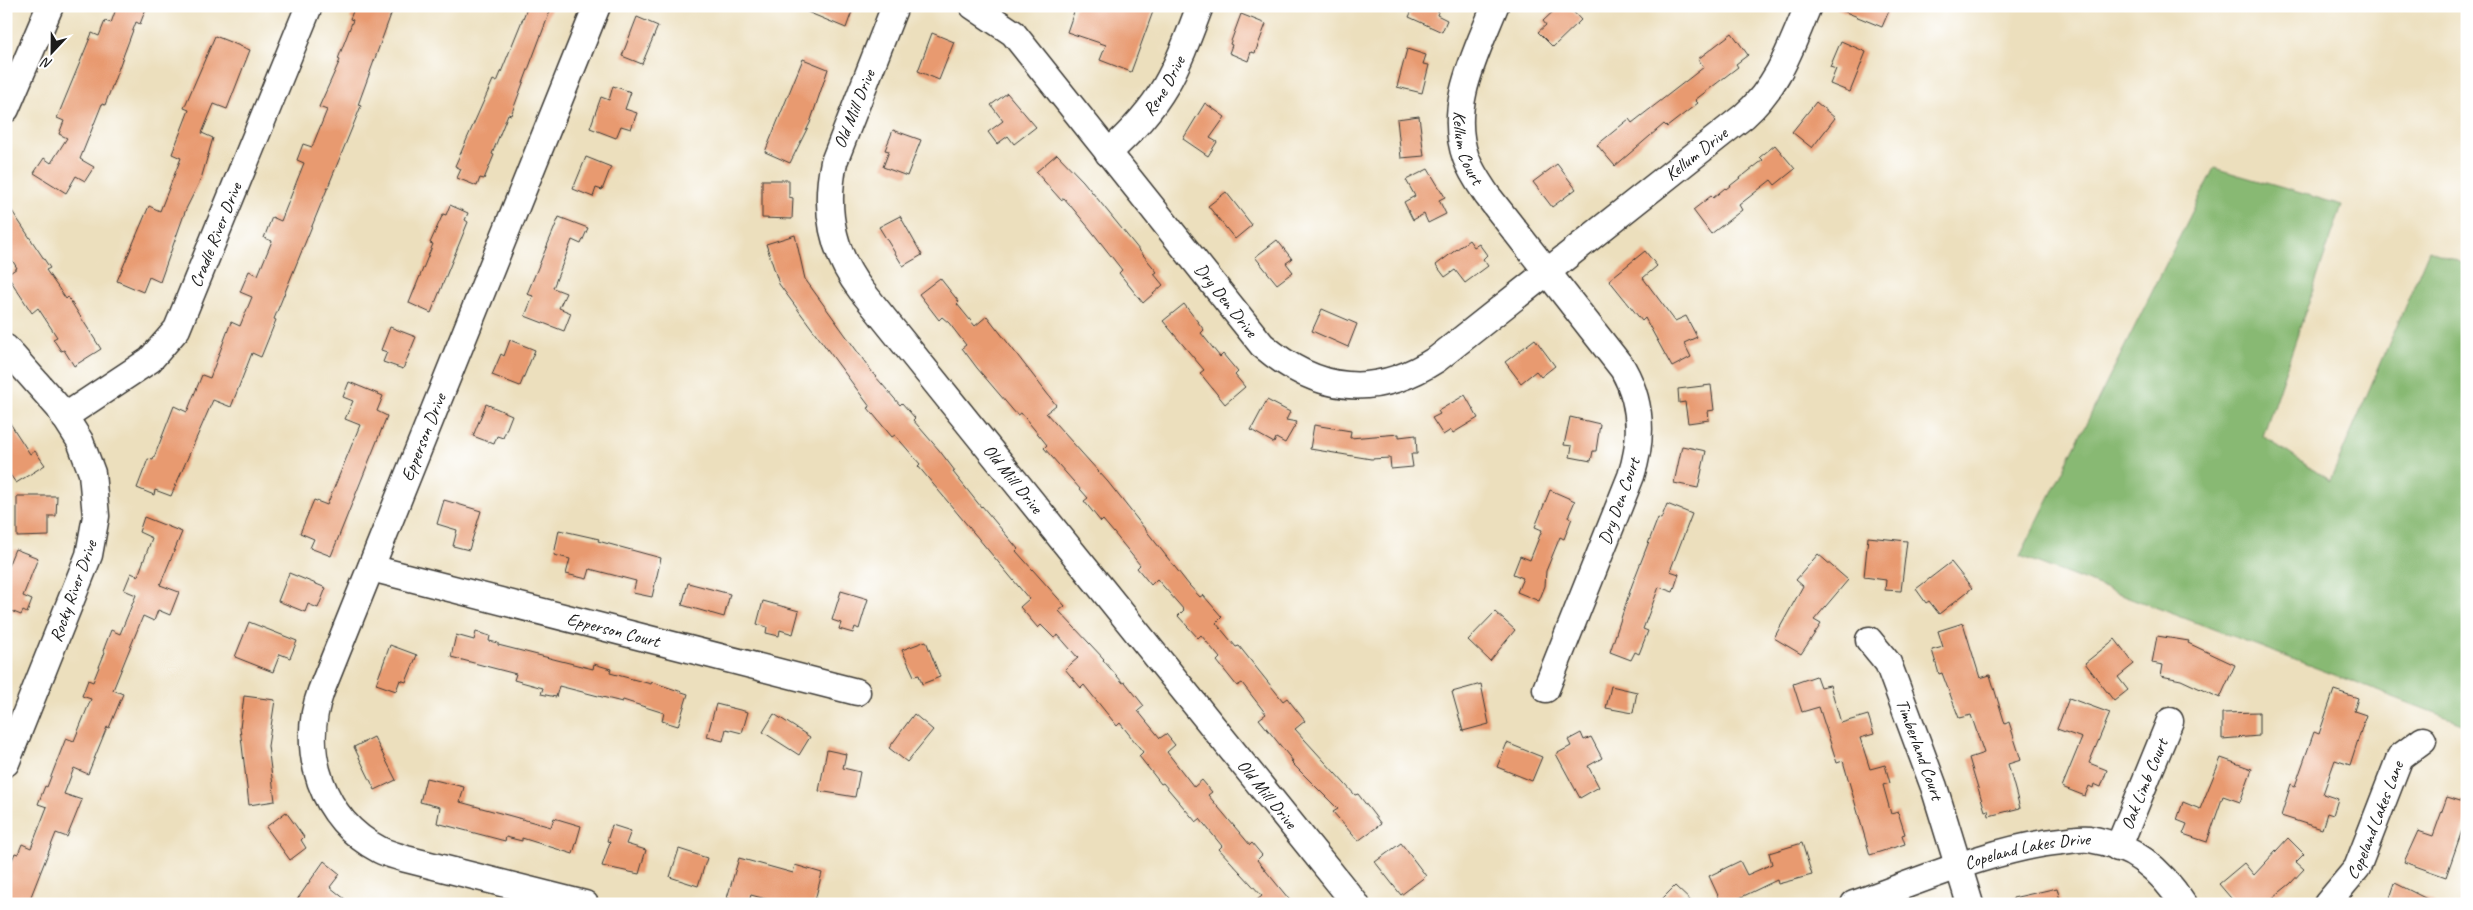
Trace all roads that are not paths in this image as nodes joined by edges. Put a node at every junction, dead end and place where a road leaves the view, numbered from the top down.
1 (50, 6) edge
2 (309, 6) edge
3 (597, 6) edge
4 (895, 6) edge
5 (973, 6) edge
6 (1200, 6) edge
7 (1495, 6) edge
8 (1808, 6) edge
9 (6, 109) edge
10 (1108, 153) junction
11 (1547, 271) junction
12 (6, 348) edge
13 (64, 417) junction
14 (371, 568) junction
15 (1868, 640) dead end
16 (1546, 689) dead end
17 (857, 692) dead end
18 (2170, 721) dead end
19 (2423, 740) dead end
20 (6, 763) edge
21 (2118, 848) junction
22 (1960, 867) junction
23 (585, 904) edge
24 (1356, 904) edge
25 (1854, 904) edge
26 (1970, 904) edge
27 (2183, 904) edge
28 (2328, 904) edge

1 - 9 street
2 - 13 street, Cradle River Drive
3 - 14 street, Epperson Drive
4 - 24 street, Old Mill Drive
5 - 10 street, Dry Den Drive
6 - 10 street, Rene Drive
7 - 11 street, Kellum Court
8 - 11 street, Kellum Drive
10 - 11 street, Dry Den Drive
11 - 16 street, Dry Den Court
12 - 13 street, Rocky River Drive
13 - 20 street, Rocky River Drive
14 - 17 street, Epperson Court
14 - 23 street, Epperson Drive
15 - 22 street, Timberland Court
18 - 21 street, Oak Limb Court
19 - 28 street, Copeland Lakes Lane
21 - 22 street, Copeland Lakes Drive
21 - 27 street, Copeland Lakes Drive
22 - 25 street, Copeland Lakes Drive
22 - 26 street, Timberland Court

